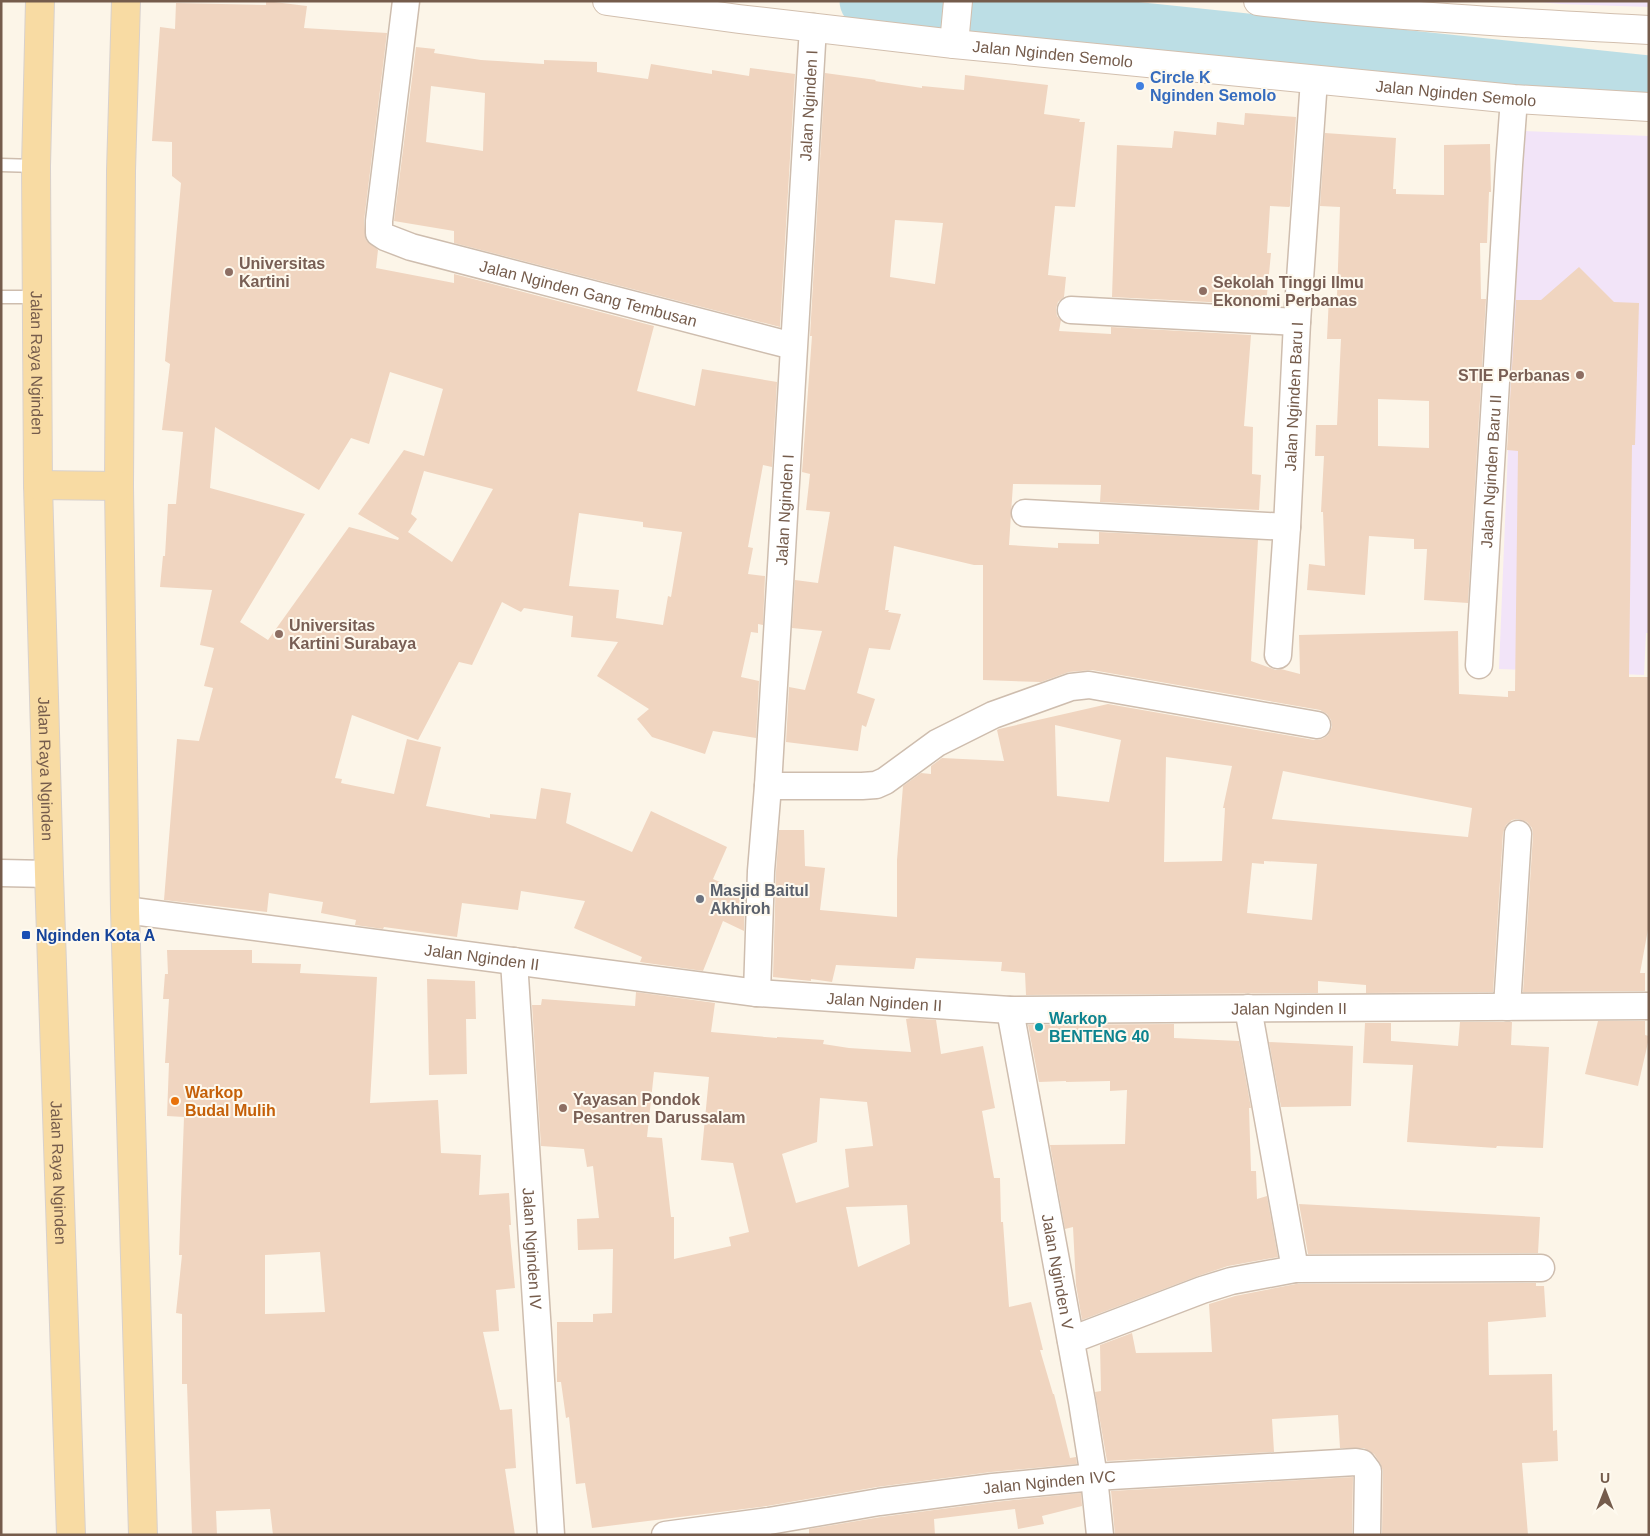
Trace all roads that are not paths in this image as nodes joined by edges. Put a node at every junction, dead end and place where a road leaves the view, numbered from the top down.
1 (40, 1) edge
2 (126, 1) edge
3 (406, 1) edge
4 (607, 1) edge
5 (1258, 1) edge
6 (956, 24) edge
7 (1649, 30) edge
8 (812, 37) junction
9 (1314, 80) junction
10 (1514, 99) junction
11 (1649, 107) edge
12 (1, 165) edge
13 (36, 166) junction
14 (1, 297) edge
15 (37, 297) junction
16 (1071, 310) dead end
17 (1297, 322) junction
18 (793, 346) junction
19 (38, 485) junction
20 (119, 486) junction
21 (1025, 512) dead end
22 (1287, 527) junction
23 (1278, 654) dead end
24 (1479, 665) dead end
25 (1317, 725) dead end
26 (768, 786) junction
27 (1518, 834) dead end
28 (1, 873) edge
29 (48, 874) junction
30 (125, 910) junction
31 (514, 961) junction
32 (757, 993) junction
33 (1649, 1006) edge
34 (1507, 1007) junction
35 (1248, 1008) junction
36 (1010, 1010) junction
37 (1540, 1268) dead end
38 (1295, 1269) junction
39 (1071, 1340) junction
40 (1094, 1477) junction
41 (71, 1535) edge
42 (143, 1535) edge
43 (551, 1535) edge
44 (665, 1535) edge
45 (1100, 1535) edge
46 (1367, 1535) edge

1 - 13 main road, Jalan Raya Nginden
2 - 20 main road
3 - 18 street, Jalan Nginden Gang Tembusan
4 - 8 main road, Jalan Nginden Semolo
5 - 7 main road
6 - 8 main road, Jalan Nginden Semolo
6 - 9 main road, Jalan Nginden Semolo
8 - 18 street, Jalan Nginden I
9 - 10 main road, Jalan Nginden Semolo
9 - 17 street, Jalan Nginden Baru I
10 - 11 main road, Jalan Nginden Semolo
10 - 24 street, Jalan Nginden Baru II
12 - 13 lane
13 - 15 main road, Jalan Raya Nginden
14 - 15 lane
15 - 19 main road, Jalan Raya Nginden
16 - 17 street
17 - 22 street, Jalan Nginden Baru I
18 - 26 street, Jalan Nginden I
19 - 20 main road
19 - 29 main road, Jalan Raya Nginden
20 - 30 main road
21 - 22 street
22 - 23 street, Jalan Nginden Baru I
25 - 26 street
26 - 32 street, Jalan Nginden I
27 - 34 street
28 - 29 street
29 - 41 main road, Jalan Raya Nginden
30 - 31 street, Jalan Nginden II
30 - 42 main road
31 - 32 street, Jalan Nginden II
31 - 43 street, Jalan Nginden IV
32 - 36 street, Jalan Nginden II
33 - 34 street, Jalan Nginden II
34 - 35 street, Jalan Nginden II
35 - 36 street, Jalan Nginden II
35 - 38 street
36 - 39 street, Jalan Nginden V
37 - 38 street
38 - 39 street
39 - 40 street, Jalan Nginden V
40 - 44 street, Jalan Nginden IVC
40 - 45 street, Jalan Nginden V
40 - 46 street, Jalan Nginden IVC

